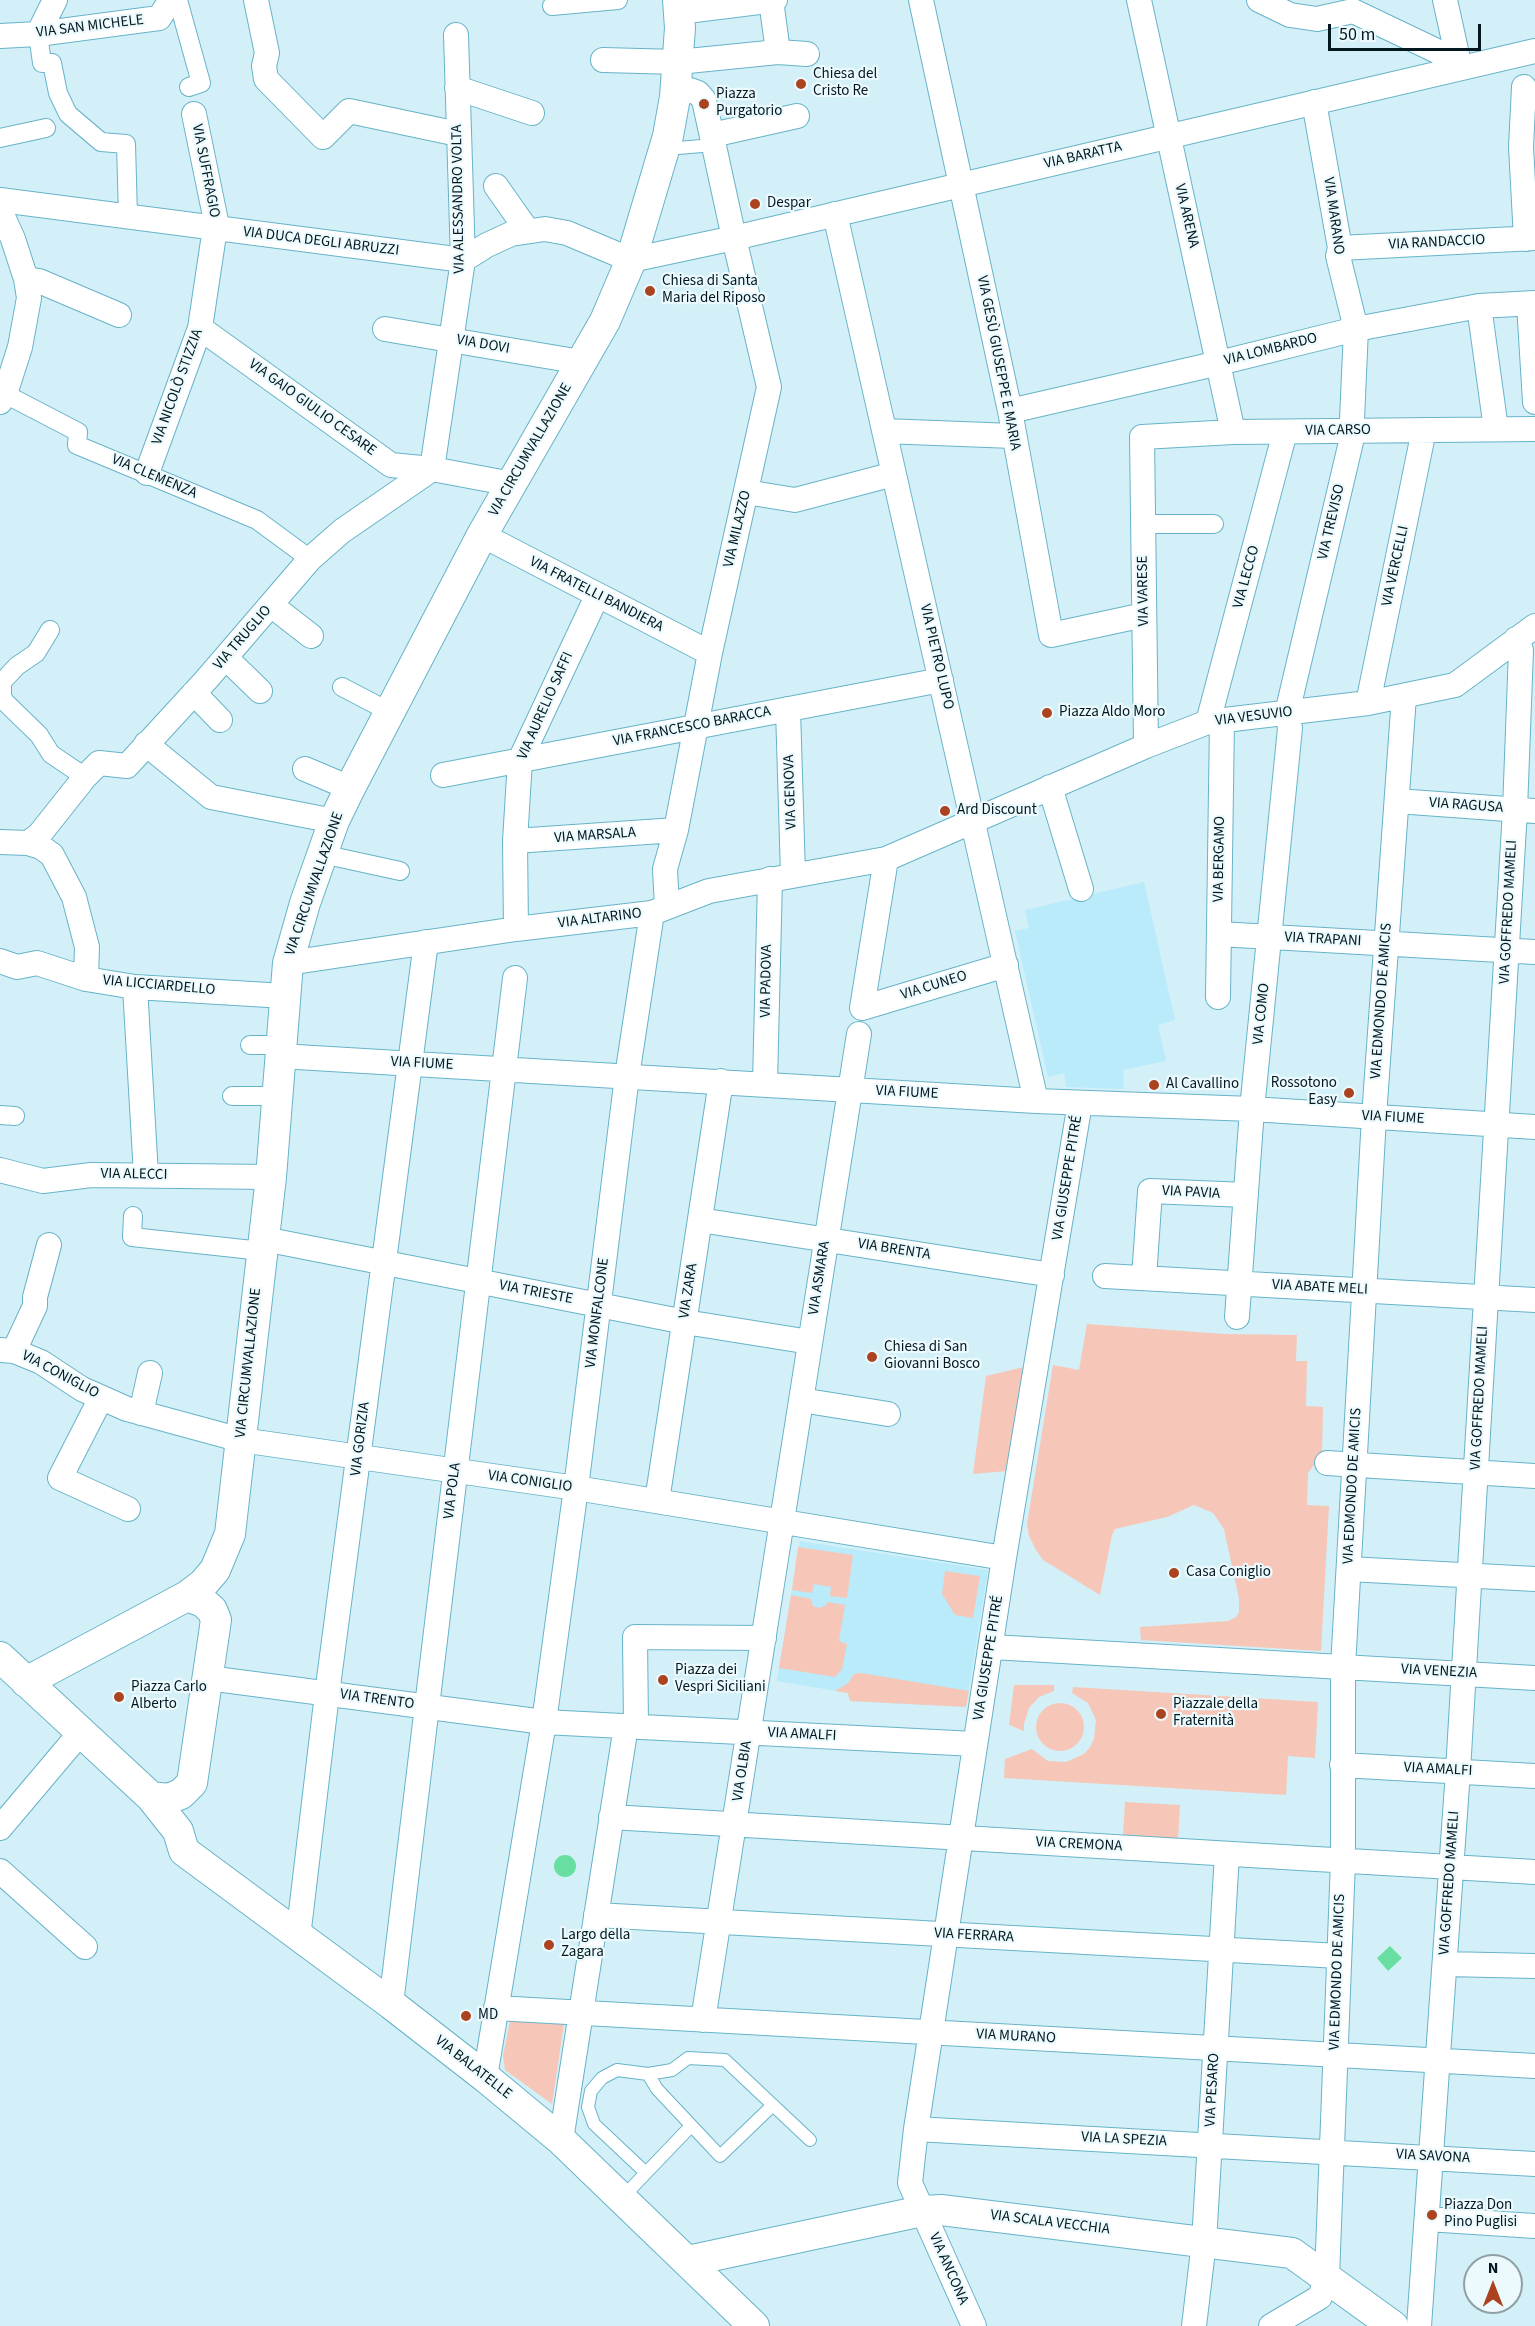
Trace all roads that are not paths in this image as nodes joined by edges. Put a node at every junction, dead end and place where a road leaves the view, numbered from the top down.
1 (55, 0) edge
2 (256, 0) edge
3 (618, 0) edge
4 (773, 0) edge
5 (921, 0) edge
6 (1139, 0) edge
7 (1259, 0) edge
8 (1445, 0) edge
9 (169, 2) edge
10 (552, 6) dead end
11 (679, 6) edge
12 (38, 34) junction
13 (456, 35) dead end
14 (0, 36) edge
15 (1535, 51) edge
16 (778, 52) junction
17 (807, 54) dead end
18 (678, 56) junction
19 (1500, 59) junction
20 (603, 60) dead end
21 (1451, 61) junction
22 (1529, 84) edge
23 (189, 87) dead end
24 (457, 88) junction
25 (675, 97) junction
26 (1314, 102) junction
27 (532, 113) dead end
28 (194, 114) dead end
29 (797, 116) dead end
30 (46, 128) dead end
31 (458, 134) junction
32 (1168, 136) junction
33 (0, 138) edge
34 (714, 144) junction
35 (663, 155) junction
36 (961, 185) junction
37 (496, 186) dead end
38 (0, 200) edge
39 (0, 210) edge
40 (835, 214) junction
41 (128, 216) junction
42 (215, 228) junction
43 (527, 230) junction
44 (734, 238) junction
45 (1530, 239) edge
46 (1340, 248) junction
47 (464, 260) junction
48 (631, 260) junction
49 (26, 279) junction
50 (1532, 303) edge
51 (1479, 306) junction
52 (119, 315) dead end
53 (200, 328) junction
54 (385, 329) dead end
55 (1356, 329) junction
56 (452, 340) junction
57 (581, 362) junction
58 (1219, 363) junction
59 (7, 364) edge
60 (2, 398) edge
61 (1535, 402) edge
62 (1010, 411) junction
63 (1496, 429) junction
64 (1535, 429) edge
65 (1424, 430) junction
66 (884, 431) junction
67 (1351, 431) junction
68 (1233, 432) junction
69 (1285, 432) junction
70 (1013, 436) junction
71 (1142, 437) joint
72 (432, 469) junction
73 (147, 473) junction
74 (894, 474) junction
75 (512, 484) junction
76 (746, 492) junction
77 (1143, 524) junction
78 (1214, 524) dead end
79 (482, 535) junction
80 (310, 559) junction
81 (597, 596) junction
82 (271, 605) junction
83 (1144, 615) junction
84 (50, 630) dead end
85 (1525, 632) edge
86 (310, 636) dead end
87 (710, 653) junction
88 (226, 658) junction
89 (941, 680) junction
90 (342, 687) dead end
91 (260, 691) dead end
92 (194, 693) junction
93 (1404, 696) junction
94 (1368, 703) junction
95 (788, 709) junction
96 (390, 712) junction
97 (1287, 712) junction
98 (220, 720) dead end
99 (1215, 721) junction
100 (696, 726) junction
101 (146, 744) junction
102 (1146, 746) junction
103 (520, 760) junction
104 (305, 769) dead end
105 (443, 775) dead end
106 (85, 777) junction
107 (1050, 787) junction
108 (350, 788) junction
109 (1396, 801) junction
110 (1525, 810) edge
111 (971, 820) junction
112 (334, 821) junction
113 (676, 830) junction
114 (0, 842) edge
115 (515, 842) junction
116 (28, 843) junction
117 (322, 854) junction
118 (886, 859) junction
119 (400, 871) dead end
120 (781, 877) junction
121 (1082, 889) dead end
122 (659, 910) junction
123 (516, 929) junction
124 (1219, 934) junction
125 (1269, 936) junction
126 (426, 942) junction
127 (1387, 943) junction
128 (1506, 950) junction
129 (1535, 952) edge
130 (0, 961) edge
131 (288, 963) junction
132 (1006, 964) junction
133 (515, 978) dead end
134 (86, 979) junction
135 (135, 987) junction
136 (285, 996) junction
137 (1218, 997) dead end
138 (858, 1034) dead end
139 (250, 1045) dead end
140 (281, 1051) junction
141 (411, 1064) junction
142 (506, 1069) junction
143 (627, 1076) junction
144 (721, 1081) junction
145 (765, 1083) junction
146 (850, 1089) junction
147 (232, 1096) dead end
148 (277, 1096) junction
149 (1036, 1101) junction
150 (1080, 1103) junction
151 (1252, 1109) junction
152 (1374, 1118) junction
153 (1496, 1124) junction
154 (1535, 1127) edge
155 (0, 1170) edge
156 (146, 1175) junction
157 (271, 1177) junction
158 (1246, 1195) junction
159 (133, 1216) dead end
160 (700, 1220) junction
161 (826, 1240) junction
162 (49, 1245) dead end
163 (263, 1245) junction
164 (384, 1262) junction
165 (1052, 1275) junction
166 (1105, 1276) dead end
167 (1144, 1278) junction
168 (479, 1281) junction
169 (1240, 1283) junction
170 (1365, 1290) junction
171 (1486, 1297) junction
172 (1535, 1300) edge
173 (599, 1305) junction
174 (1237, 1317) dead end
175 (685, 1322) junction
176 (810, 1342) junction
177 (7, 1351) edge
178 (150, 1372) dead end
179 (101, 1398) junction
180 (801, 1400) junction
181 (141, 1413) junction
182 (888, 1414) dead end
183 (241, 1440) junction
184 (359, 1456) junction
185 (1327, 1463) dead end
186 (1353, 1465) junction
187 (456, 1471) junction
188 (1475, 1472) junction
189 (1535, 1476) edge
190 (576, 1488) junction
191 (657, 1501) junction
192 (129, 1509) dead end
193 (782, 1522) junction
194 (1004, 1558) junction
195 (1349, 1569) junction
196 (1469, 1575) junction
197 (1535, 1579) edge
198 (187, 1596) junction
199 (764, 1638) junction
200 (992, 1647) junction
201 (1343, 1667) junction
202 (12, 1668) edge
203 (1464, 1674) junction
204 (1535, 1678) edge
205 (214, 1679) junction
206 (327, 1694) junction
207 (427, 1707) junction
208 (541, 1719) junction
209 (630, 1726) junction
210 (749, 1732) junction
211 (76, 1738) junction
212 (975, 1744) junction
213 (1342, 1765) junction
214 (1458, 1771) junction
215 (1535, 1776) edge
216 (192, 1783) junction
217 (151, 1797) junction
218 (617, 1817) junction
219 (734, 1824) junction
220 (0, 1828) edge
221 (178, 1831) junction
222 (961, 1838) junction
223 (1227, 1854) junction
224 (1343, 1861) junction
225 (1451, 1867) junction
226 (0, 1871) edge
227 (1535, 1872) edge
228 (602, 1916) junction
229 (719, 1922) junction
230 (945, 1934) junction
231 (298, 1937) junction
232 (85, 1947) dead end
233 (1221, 1950) junction
234 (1339, 1956) junction
235 (1445, 1964) junction
236 (1535, 1966) edge
237 (391, 2004) junction
238 (496, 2008) junction
239 (587, 2014) junction
240 (703, 2020) junction
241 (932, 2032) junction
242 (1216, 2048) junction
243 (1335, 2054) junction
244 (1438, 2060) junction
245 (1535, 2066) edge
246 (648, 2074) junction
247 (485, 2077) junction
248 (773, 2105) junction
249 (691, 2126) junction
250 (916, 2129) junction
251 (561, 2140) junction
252 (810, 2140) dead end
253 (1210, 2144) junction
254 (1332, 2152) junction
255 (1432, 2157) junction
256 (1535, 2164) edge
257 (646, 2173) junction
258 (622, 2198) junction
259 (922, 2211) junction
260 (1427, 2219) junction
261 (1535, 2226) edge
262 (1204, 2242) junction
263 (688, 2261) junction
264 (1327, 2277) junction
265 (754, 2326) edge
266 (974, 2326) edge
267 (1194, 2326) edge
268 (1271, 2326) edge
269 (1393, 2326) edge
270 (1419, 2326) edge

1 - 12 street
2 - 31 street
3 - 10 street
4 - 11 street
4 - 16 street
5 - 36 street, VIA GESÙ GIUSEPPE E MARIA
6 - 32 street, VIA ARENA
7 - 21 street
8 - 21 street
9 - 12 street, VIA SAN MICHELE
9 - 23 street
11 - 18 street
12 - 14 street, VIA SAN MICHELE
12 - 41 street
13 - 24 street, VIA ALESSANDRO VOLTA
15 - 19 street, VIA BARATTA
16 - 17 street
16 - 18 street
18 - 20 street
18 - 25 street, VIA CIRCUMVALLAZIONE
19 - 21 street, VIA BARATTA
19 - 22 street
21 - 26 street, VIA BARATTA
22 - 45 street
24 - 27 street
24 - 31 street, VIA ALESSANDRO VOLTA
25 - 34 street, VIA MILAZZO
25 - 35 street, VIA CIRCUMVALLAZIONE
26 - 32 street, VIA BARATTA
26 - 46 street, VIA MARANO
28 - 42 street, VIA SUFFRAGIO
29 - 34 street
30 - 33 street
31 - 47 street, VIA ALESSANDRO VOLTA
32 - 36 street, VIA BARATTA
32 - 58 street, VIA ARENA
34 - 35 lane
34 - 44 street, VIA MILAZZO
35 - 48 street, VIA CIRCUMVALLAZIONE
36 - 40 street, VIA BARATTA
36 - 62 street, VIA GESÙ GIUSEPPE E MARIA
37 - 43 street
38 - 41 street, VIA DUCA DEGLI ABRUZZI
39 - 49 street
40 - 44 street, VIA BARATTA
40 - 66 street, VIA PIETRO LUPO
41 - 42 street, VIA DUCA DEGLI ABRUZZI
42 - 47 street, VIA DUCA DEGLI ABRUZZI
42 - 53 street, VIA NICOLÒ STIZZIA
43 - 47 street
43 - 48 street
44 - 48 street, VIA BARATTA
44 - 76 street, VIA MILAZZO
45 - 46 street, VIA RANDACCIO
46 - 55 street, VIA MARANO
47 - 56 street, VIA ALESSANDRO VOLTA
48 - 57 street, VIA CIRCUMVALLAZIONE
49 - 52 street
49 - 59 street
50 - 51 street, VIA LOMBARDO
50 - 61 street
51 - 55 street, VIA LOMBARDO
51 - 63 street
53 - 72 street, VIA GAIO GIULIO CESARE
53 - 73 street, VIA NICOLÒ STIZZIA
54 - 56 street, VIA DOVI
55 - 58 street, VIA LOMBARDO
55 - 67 street, VIA TREVISO
56 - 57 street, VIA DOVI
56 - 72 street, VIA ALESSANDRO VOLTA
57 - 75 street, VIA CIRCUMVALLAZIONE
58 - 62 street, VIA LOMBARDO
58 - 68 street, VIA ARENA
59 - 60 street
60 - 73 street, VIA CLEMENZA
62 - 70 street, VIA GESÙ GIUSEPPE E MARIA
63 - 64 street, VIA CARSO
63 - 65 street, VIA CARSO
65 - 67 street, VIA CARSO
65 - 94 street, VIA VERCELLI
66 - 70 street
66 - 74 street, VIA PIETRO LUPO
67 - 69 street, VIA CARSO
67 - 97 street, VIA TREVISO
68 - 69 street, VIA CARSO
68 - 71 street, VIA CARSO
69 - 99 street, VIA LECCO
70 - 83 street, VIA GESÙ GIUSEPPE E MARIA
71 - 77 street, VIA VARESE
72 - 75 street
72 - 80 street, VIA TRUGLIO
73 - 80 street, VIA CLEMENZA
74 - 76 street
74 - 89 street, VIA PIETRO LUPO
75 - 79 street, VIA CIRCUMVALLAZIONE
76 - 87 street, VIA MILAZZO
77 - 78 street
77 - 83 street, VIA VARESE
79 - 81 street, VIA FRATELLI BANDIERA
79 - 96 street, VIA CIRCUMVALLAZIONE
80 - 82 street, VIA TRUGLIO
81 - 87 street, VIA FRATELLI BANDIERA
81 - 103 street, VIA AURELIO SAFFI
82 - 86 street
82 - 88 street, VIA TRUGLIO
83 - 102 street, VIA VARESE
84 - 106 street
85 - 93 street, VIA VESUVIO
85 - 110 street, VIA GOFFREDO MAMELI
87 - 100 street, VIA MILAZZO
88 - 91 street
88 - 92 street, VIA TRUGLIO
89 - 95 street, VIA FRANCESCO BARACCA
89 - 111 street, VIA PIETRO LUPO
90 - 96 street
92 - 98 street
92 - 101 street, VIA TRUGLIO
93 - 94 street, VIA VESUVIO
93 - 109 street, VIA EDMONDO DE AMICIS
94 - 97 street, VIA VESUVIO
95 - 100 street, VIA FRANCESCO BARACCA
95 - 120 street, VIA GENOVA
96 - 108 street, VIA CIRCUMVALLAZIONE
97 - 99 street, VIA VESUVIO
97 - 125 street, VIA COMO
99 - 102 street, VIA VESUVIO
99 - 124 street, VIA BERGAMO
100 - 103 street, VIA FRANCESCO BARACCA
100 - 113 street, VIA MILAZZO
101 - 106 street, VIA TRUGLIO
101 - 112 street
102 - 107 street, VIA VESUVIO
103 - 105 street, VIA FRANCESCO BARACCA
103 - 115 street, VIA AURELIO SAFFI
104 - 108 street
106 - 116 street, VIA TRUGLIO
107 - 111 street, VIA VESUVIO
107 - 121 street
108 - 112 street, VIA CIRCUMVALLAZIONE
109 - 110 street, VIA RAGUSA
109 - 127 street, VIA EDMONDO DE AMICIS
110 - 128 street, VIA GOFFREDO MAMELI
111 - 118 street, VIA ALTARINO
111 - 132 street, VIA PIETRO LUPO
112 - 117 street, VIA CIRCUMVALLAZIONE
113 - 115 street, VIA MARSALA
113 - 122 street, VIA MILAZZO
114 - 116 street
115 - 123 street, VIA AURELIO SAFFI
116 - 134 street
117 - 119 street
117 - 131 street, VIA CIRCUMVALLAZIONE
118 - 120 street, VIA ALTARINO
118 - 132 street, VIA CUNEO
120 - 122 street, VIA ALTARINO
120 - 145 street, VIA PADOVA
122 - 123 street, VIA ALTARINO
122 - 143 street, VIA MONFALCONE
123 - 126 street, VIA ALTARINO
124 - 125 street, VIA TRAPANI
124 - 137 street, VIA BERGAMO
125 - 127 street, VIA TRAPANI
125 - 151 street, VIA COMO
126 - 131 street, VIA ALTARINO
126 - 141 street, VIA GORIZIA
127 - 128 street, VIA TRAPANI
127 - 152 street, VIA EDMONDO DE AMICIS
128 - 129 street, VIA TRAPANI
128 - 153 street, VIA GOFFREDO MAMELI
130 - 134 street, VIA LICCIARDELLO
131 - 136 street, VIA CIRCUMVALLAZIONE
132 - 149 street, VIA PIETRO LUPO
133 - 142 street, VIA POLA
134 - 135 street, VIA LICCIARDELLO
135 - 136 street, VIA LICCIARDELLO
135 - 156 street
136 - 140 street, VIA CIRCUMVALLAZIONE
138 - 146 street, VIA ASMARA
139 - 140 street
140 - 141 street, VIA FIUME
140 - 148 street, VIA CIRCUMVALLAZIONE
141 - 142 street, VIA FIUME
141 - 164 street, VIA GORIZIA
142 - 143 street, VIA FIUME
142 - 168 street, VIA POLA
143 - 144 street, VIA FIUME
143 - 173 street, VIA MONFALCONE
144 - 145 street, VIA FIUME
144 - 160 street, VIA ZARA
145 - 146 street, VIA FIUME
146 - 149 street, VIA FIUME
146 - 161 street, VIA ASMARA
147 - 148 street
148 - 157 street, VIA CIRCUMVALLAZIONE
149 - 150 street, VIA FIUME
150 - 151 street, VIA FIUME
150 - 165 street, VIA GIUSEPPE PITRÉ
151 - 152 street, VIA FIUME
151 - 158 street, VIA COMO
152 - 153 street, VIA FIUME
152 - 170 street, VIA EDMONDO DE AMICIS
153 - 154 street, VIA FIUME
153 - 171 street, VIA GOFFREDO MAMELI
155 - 156 street, VIA ALECCI
156 - 157 street, VIA ALECCI
157 - 163 street, VIA CIRCUMVALLAZIONE
158 - 167 street, VIA PAVIA
158 - 169 street, VIA COMO
159 - 163 street
160 - 161 street, VIA BRENTA
160 - 175 street, VIA ZARA
161 - 165 street, VIA BRENTA
161 - 176 street, VIA ASMARA
162 - 177 street
163 - 164 street, VIA TRIESTE
163 - 183 street, VIA CIRCUMVALLAZIONE
164 - 168 street, VIA TRIESTE
164 - 184 street, VIA GORIZIA
165 - 194 street, VIA GIUSEPPE PITRÉ
166 - 167 street, VIA ABATE MELI
167 - 169 street, VIA ABATE MELI
168 - 173 street, VIA TRIESTE
168 - 187 street, VIA POLA
169 - 170 street, VIA ABATE MELI
169 - 174 street, VIA COMO
170 - 171 street, VIA ABATE MELI
170 - 186 street, VIA EDMONDO DE AMICIS
171 - 172 street, VIA ABATE MELI
171 - 188 street, VIA GOFFREDO MAMELI
173 - 175 street, VIA TRIESTE
173 - 190 street, VIA MONFALCONE
175 - 176 street, VIA TRIESTE
175 - 191 street, VIA ZARA
176 - 180 street, VIA ASMARA
177 - 179 street, VIA CONIGLIO
178 - 181 street
179 - 181 street, VIA CONIGLIO
179 - 192 street
180 - 182 street
180 - 193 street, VIA ASMARA
181 - 183 street, VIA CONIGLIO
183 - 184 street, VIA CONIGLIO
183 - 198 street, VIA CIRCUMVALLAZIONE
184 - 187 street, VIA CONIGLIO
184 - 206 street, VIA GORIZIA
185 - 186 street
186 - 188 street
186 - 195 street, VIA EDMONDO DE AMICIS
187 - 190 street, VIA CONIGLIO
187 - 207 street, VIA POLA
188 - 189 street
188 - 196 street, VIA GOFFREDO MAMELI
190 - 191 street, VIA CONIGLIO
190 - 208 street, VIA MONFALCONE
191 - 193 street, VIA CONIGLIO
193 - 194 street, VIA CONIGLIO
193 - 199 street, VIA OLBIA
194 - 200 street, VIA GIUSEPPE PITRÉ
195 - 196 street
195 - 201 street, VIA EDMONDO DE AMICIS
196 - 197 street
196 - 203 street, VIA GOFFREDO MAMELI
198 - 202 street
198 - 205 street
199 - 209 street
199 - 210 street, VIA OLBIA
200 - 201 street, VIA VENEZIA
200 - 212 street, VIA GIUSEPPE PITRÉ
201 - 203 street, VIA VENEZIA
201 - 213 street, VIA EDMONDO DE AMICIS
202 - 211 street, VIA BALATELLE
203 - 204 street, VIA VENEZIA
203 - 214 street, VIA GOFFREDO MAMELI
205 - 206 street, VIA TRENTO
205 - 216 street
206 - 207 street, VIA TRENTO
206 - 231 street, VIA GORIZIA
207 - 208 street, VIA TRENTO
207 - 237 street, VIA POLA
208 - 209 street, VIA TRENTO
208 - 238 street, VIA MONFALCONE
209 - 210 street, VIA AMALFI
209 - 218 street
210 - 212 street, VIA AMALFI
210 - 219 street, VIA OLBIA
211 - 217 street, VIA BALATELLE
211 - 220 street
212 - 222 street, VIA GIUSEPPE PITRÉ
213 - 214 street, VIA AMALFI
213 - 224 street, VIA EDMONDO DE AMICIS
214 - 215 street, VIA AMALFI
214 - 225 street, VIA GOFFREDO MAMELI
216 - 217 street
216 - 221 street
217 - 221 street, VIA BALATELLE
218 - 219 street, VIA CREMONA
218 - 228 street
219 - 222 street, VIA CREMONA
219 - 229 street, VIA OLBIA
221 - 231 street, VIA BALATELLE
222 - 223 street, VIA CREMONA
222 - 230 street, VIA GIUSEPPE PITRÉ
223 - 224 street, VIA CREMONA
223 - 233 street, VIA PESARO
224 - 225 street, VIA CREMONA
224 - 234 street, VIA EDMONDO DE AMICIS
225 - 227 street, VIA CREMONA
225 - 235 street, VIA GOFFREDO MAMELI
226 - 232 street
228 - 229 street, VIA FERRARA
228 - 239 street
229 - 230 street, VIA FERRARA
229 - 240 street, VIA OLBIA
230 - 233 street, VIA FERRARA
230 - 241 street, VIA GIUSEPPE PITRÉ
231 - 237 street, VIA BALATELLE
233 - 234 street, VIA FERRARA
233 - 242 street, VIA PESARO
234 - 243 street, VIA EDMONDO DE AMICIS
235 - 236 street
235 - 244 street, VIA GOFFREDO MAMELI
237 - 247 street, VIA BALATELLE
238 - 239 street, VIA MURANO
238 - 247 street, VIA MONFALCONE
239 - 240 street, VIA MURANO
239 - 251 street
240 - 241 street, VIA MURANO
241 - 242 street, VIA MURANO
241 - 250 street, VIA GIUSEPPE PITRÉ
242 - 243 street, VIA MURANO
242 - 253 street, VIA PESARO
243 - 244 street, VIA MURANO
243 - 254 street, VIA EDMONDO DE AMICIS
244 - 245 street, VIA MURANO
244 - 255 street, VIA GOFFREDO MAMELI
246 - 248 lane
246 - 249 lane
246 - 257 lane
247 - 251 street, VIA BALATELLE
248 - 249 lane
248 - 252 lane
249 - 257 lane
250 - 253 street, VIA LA SPEZIA
250 - 259 street, VIA GIUSEPPE PITRÉ
251 - 258 street, VIA BALATELLE
253 - 254 street, VIA LA SPEZIA
253 - 262 street, VIA PESARO
254 - 255 street, VIA SAVONA
254 - 264 street, VIA EDMONDO DE AMICIS
255 - 256 street, VIA SAVONA
255 - 260 street, VIA GOFFREDO MAMELI
257 - 258 lane
258 - 263 street, VIA BALATELLE
259 - 262 street, VIA SCALA VECCHIA
259 - 263 street, VIA SCALA VECCHIA
259 - 266 street, VIA ANCONA
260 - 261 street
260 - 270 street, VIA GOFFREDO MAMELI
262 - 264 street, VIA SCALA VECCHIA
262 - 267 street, VIA PESARO
263 - 265 street, VIA BALATELLE
264 - 268 street
264 - 269 street, VIA SCALA VECCHIA

